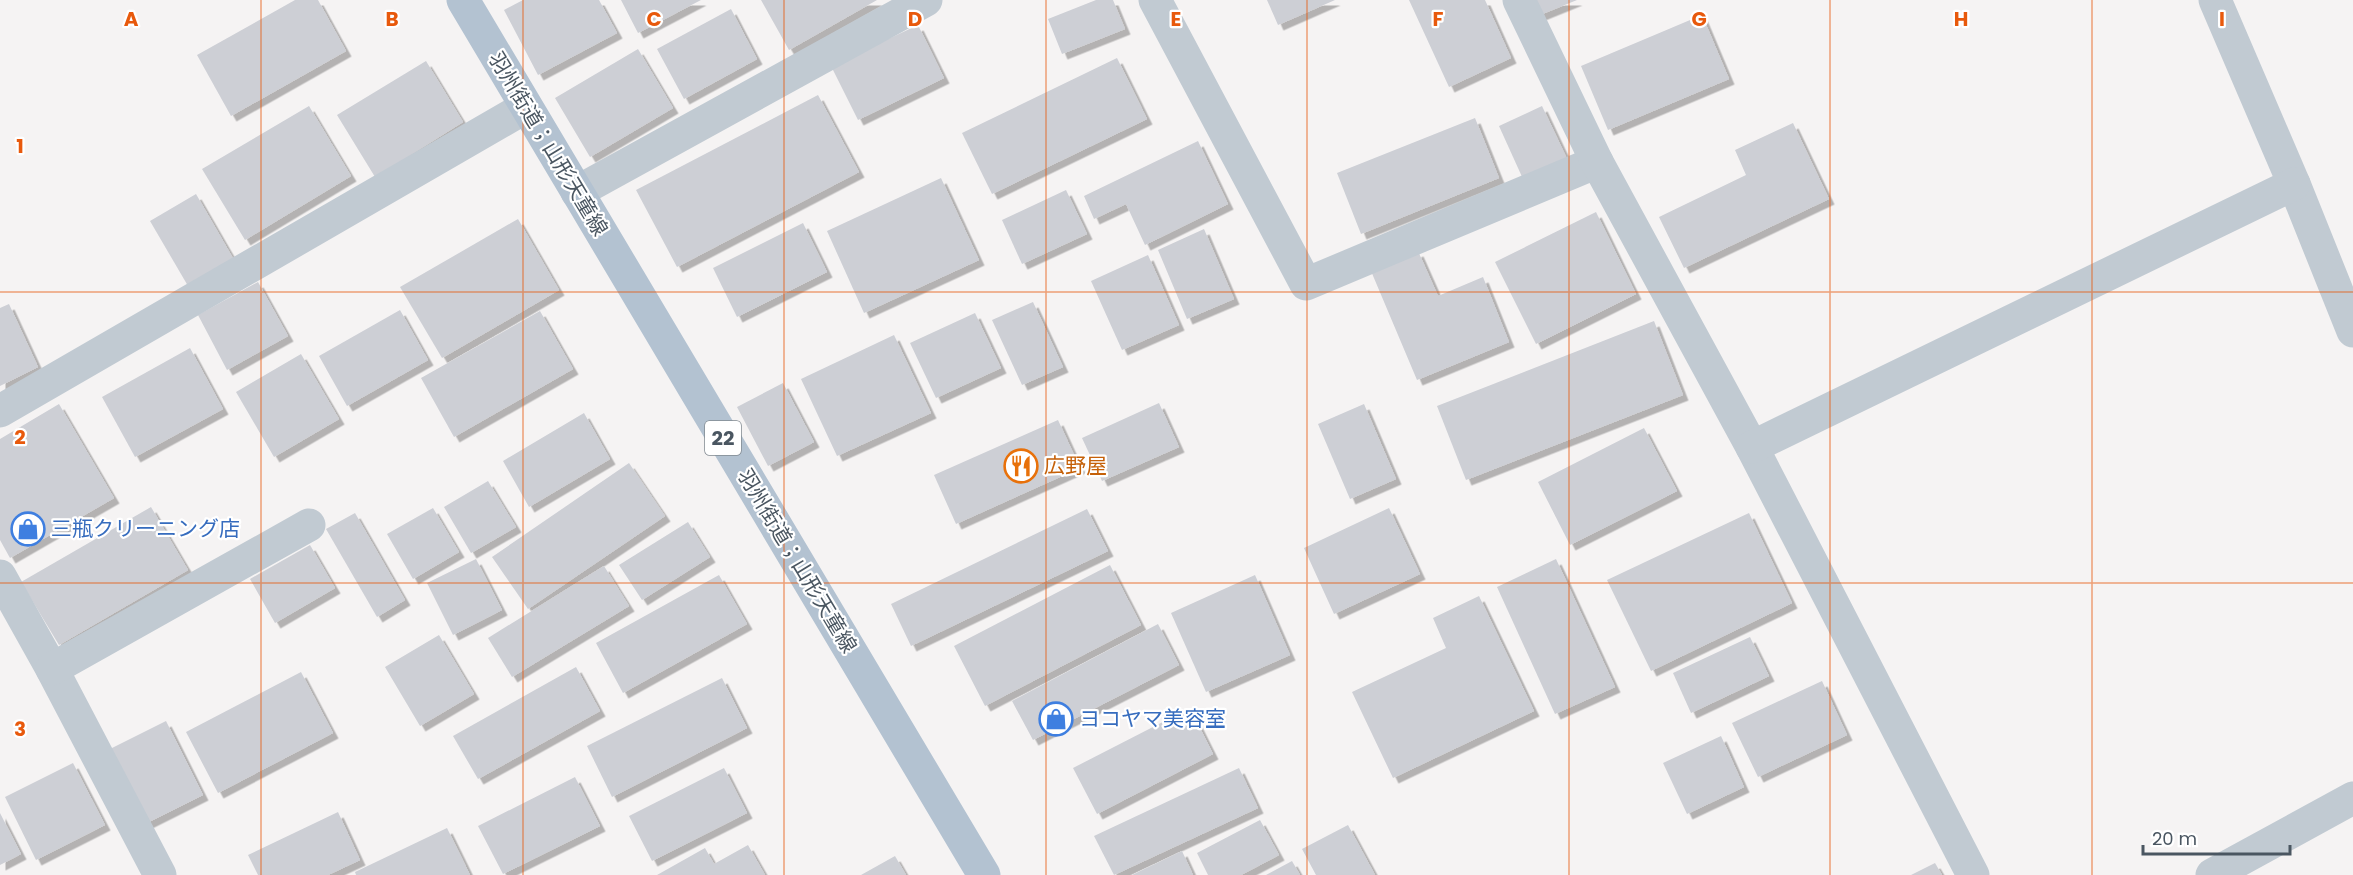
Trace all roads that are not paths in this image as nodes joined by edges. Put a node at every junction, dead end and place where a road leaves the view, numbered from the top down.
1 (463, 0) edge
2 (926, 0) edge
3 (1155, 0) edge
4 (1519, 0) edge
5 (2215, 0) edge
6 (526, 107) junction
7 (1597, 162) junction
8 (2294, 184) junction
9 (577, 192) junction
10 (2353, 331) edge
11 (0, 411) edge
12 (1752, 447) junction
13 (309, 525) dead end
14 (0, 576) edge
15 (52, 669) junction
16 (2353, 798) edge
17 (160, 875) edge
18 (984, 875) edge
19 (1973, 875) edge
20 (2212, 875) edge

1 - 6 main road, 羽州街道；山形天童線 / 22
2 - 9 lane
3 - 7 lane
4 - 7 lane
5 - 8 lane
6 - 9 main road, 羽州街道；山形天童線 / 22
6 - 11 lane
7 - 12 lane
8 - 10 lane
8 - 12 lane
9 - 18 main road, 羽州街道；山形天童線 / 22
12 - 19 lane
13 - 15 lane
14 - 15 lane
15 - 17 lane
16 - 20 lane

